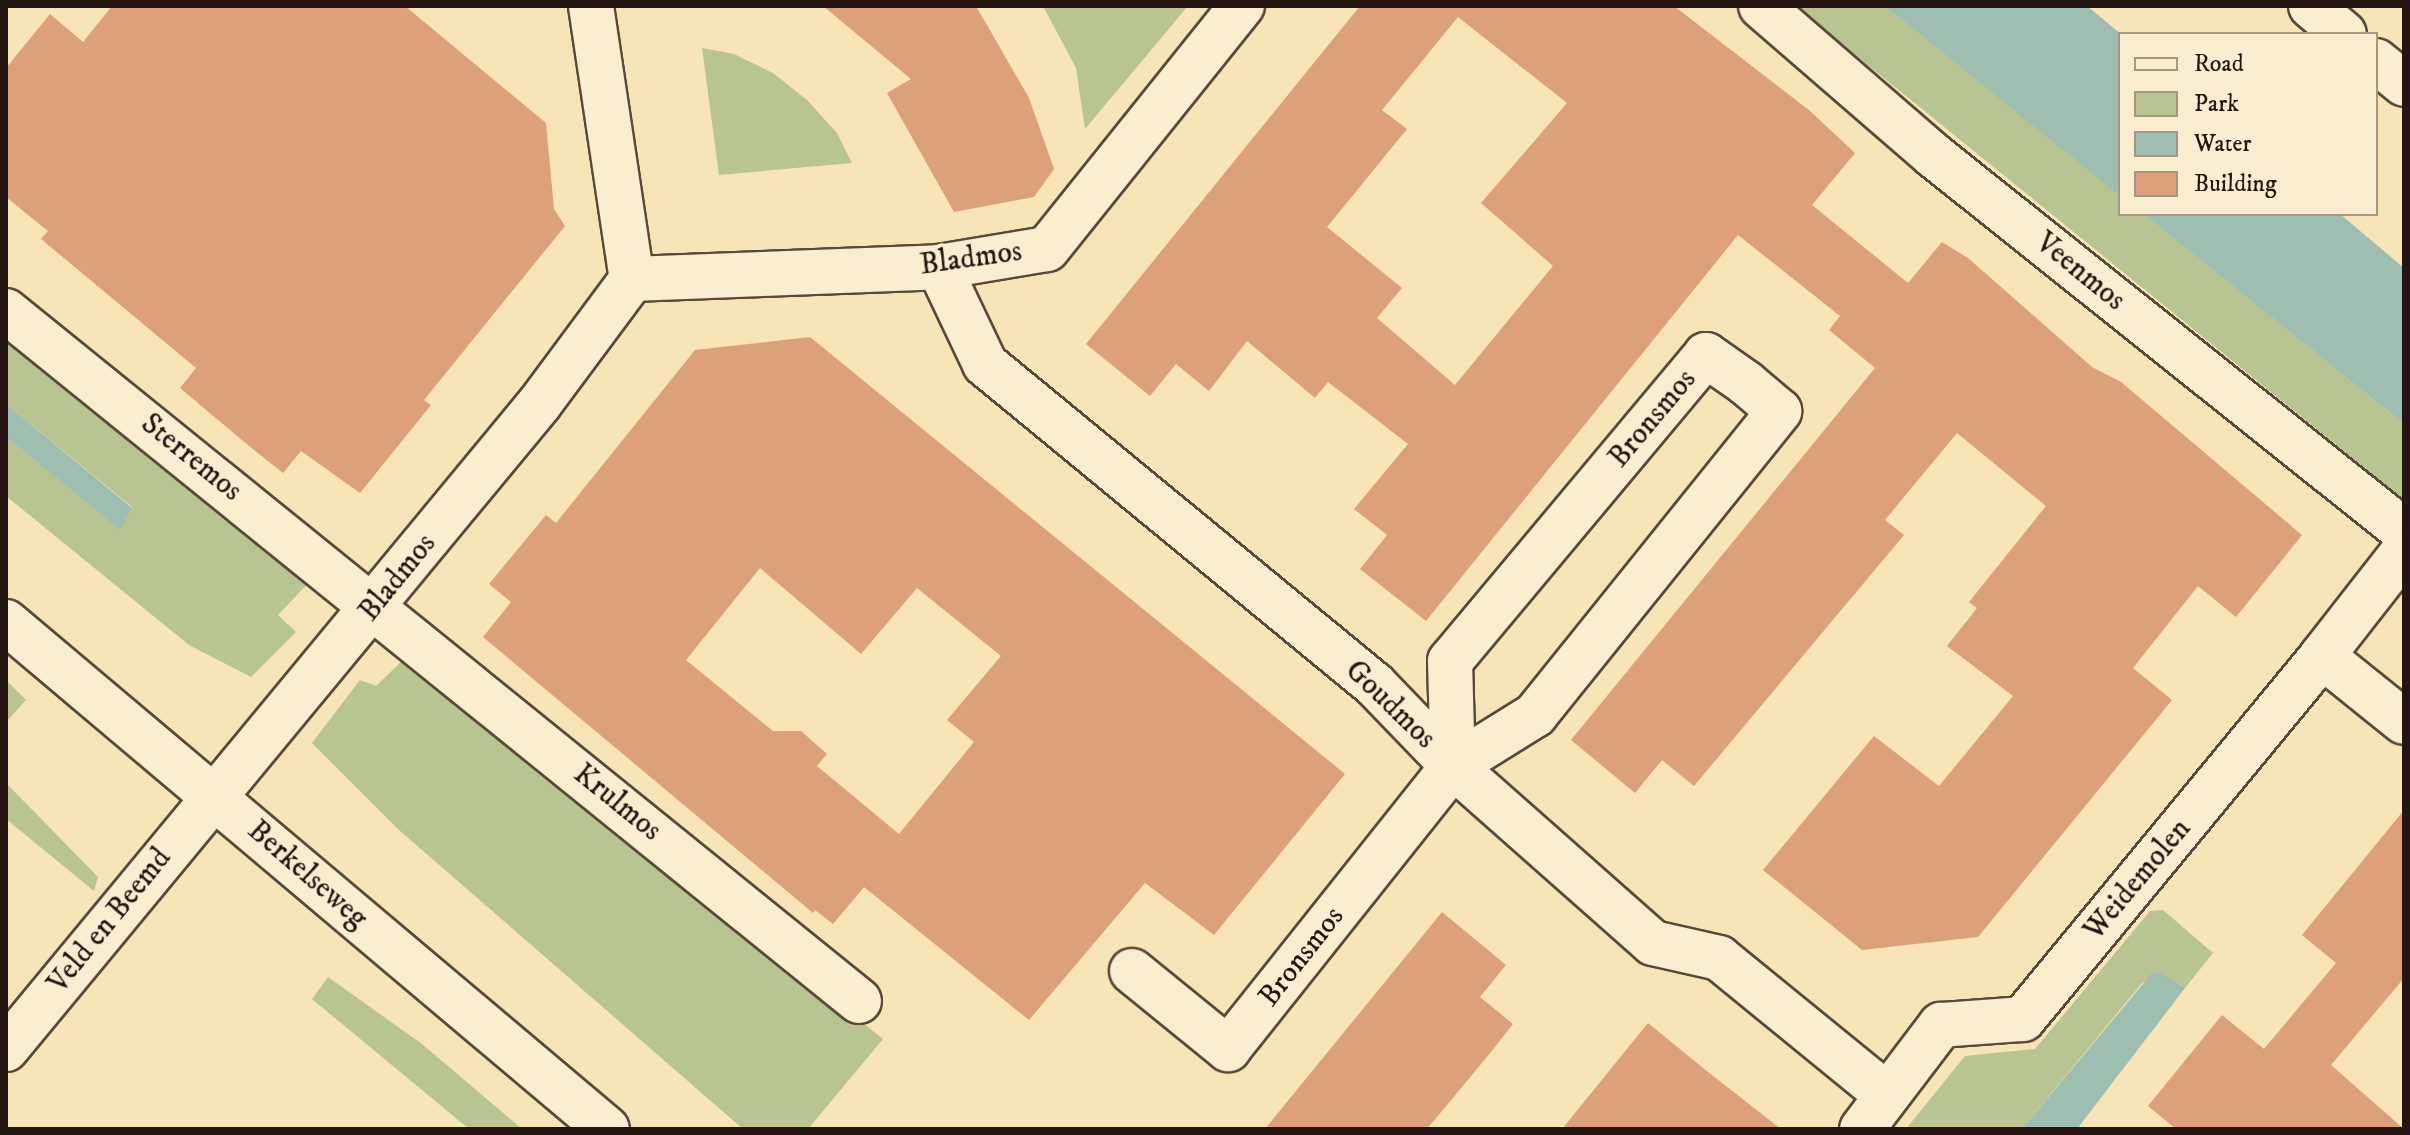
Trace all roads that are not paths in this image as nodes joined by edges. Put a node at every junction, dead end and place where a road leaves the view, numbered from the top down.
1 (591, 6) edge
2 (1242, 6) edge
3 (1761, 6) edge
4 (2311, 6) edge
5 (2342, 32) edge
6 (2378, 63) edge
7 (2404, 84) edge
8 (939, 267) junction
9 (632, 279) junction
10 (6, 311) edge
11 (2404, 531) edge
12 (2404, 551) edge
13 (375, 605) junction
14 (6, 622) edge
15 (2322, 656) junction
16 (2404, 722) edge
17 (1453, 766) junction
18 (215, 794) junction
19 (1132, 971) dead end
20 (859, 1001) dead end
21 (6, 1049) edge
22 (1886, 1094) junction
23 (607, 1129) edge
24 (1862, 1129) edge

1 - 9 street
2 - 8 street, Bladmos
3 - 11 street, Veenmos
4 - 5 street
6 - 7 street
8 - 9 street, Bladmos
8 - 17 street, Goudmos
9 - 13 street, Bladmos
10 - 13 street, Sterremos
12 - 15 street
13 - 18 street, Bladmos
13 - 20 street, Krulmos
14 - 18 street, Berkelseweg
15 - 16 street
15 - 22 street, Weidemolen
17 - 17 street, Bronsmos
17 - 19 street, Bronsmos
17 - 22 street, Goudmos
18 - 21 street, Veld en Beemd
18 - 23 street, Berkelseweg
22 - 24 street, Weidemolen

